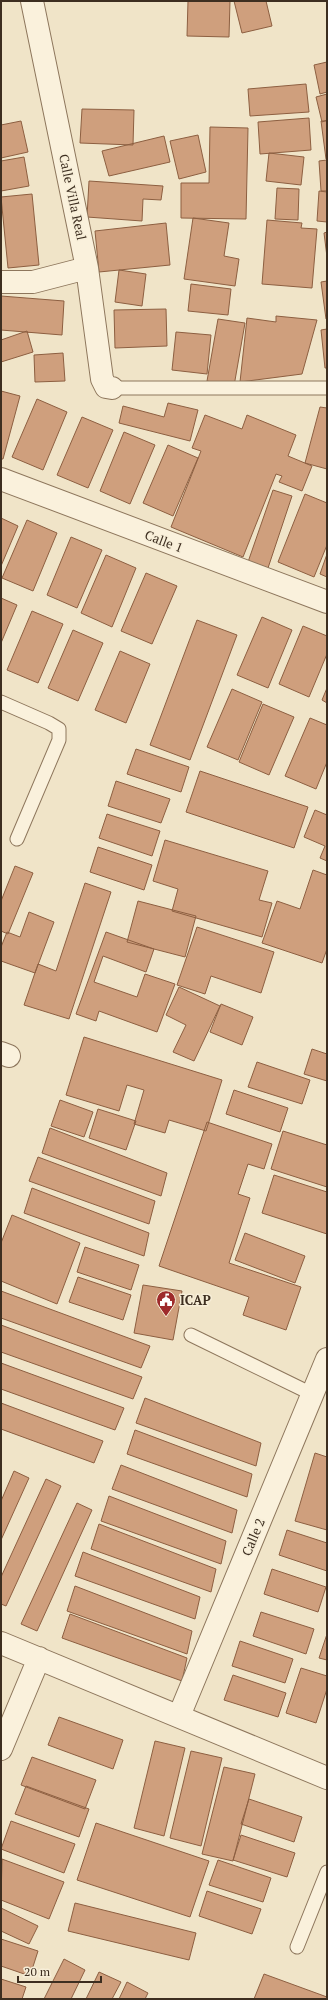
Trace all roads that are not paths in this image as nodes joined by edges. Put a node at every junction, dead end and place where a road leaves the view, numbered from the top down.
1 (32, 1) edge
2 (87, 268) junction
3 (1, 282) edge
4 (112, 388) joint
5 (327, 388) edge
6 (1, 480) edge
7 (327, 602) edge
8 (1, 702) edge
9 (18, 839) dead end
10 (191, 1335) dead end
11 (327, 1359) edge
12 (312, 1394) junction
13 (1, 1643) edge
14 (39, 1658) junction
15 (178, 1716) junction
16 (1, 1749) edge
17 (327, 1778) edge
18 (327, 1872) edge
19 (297, 1947) dead end

1 - 2 street, Calle Villa Real
2 - 3 street
2 - 4 street, Calle Villa Real
4 - 5 lane
6 - 7 street, Calle 1
8 - 9 lane
10 - 12 lane
11 - 12 street, Calle 2
12 - 15 street, Calle 2
13 - 14 street
14 - 15 street
14 - 16 street
15 - 17 street
18 - 19 lane

